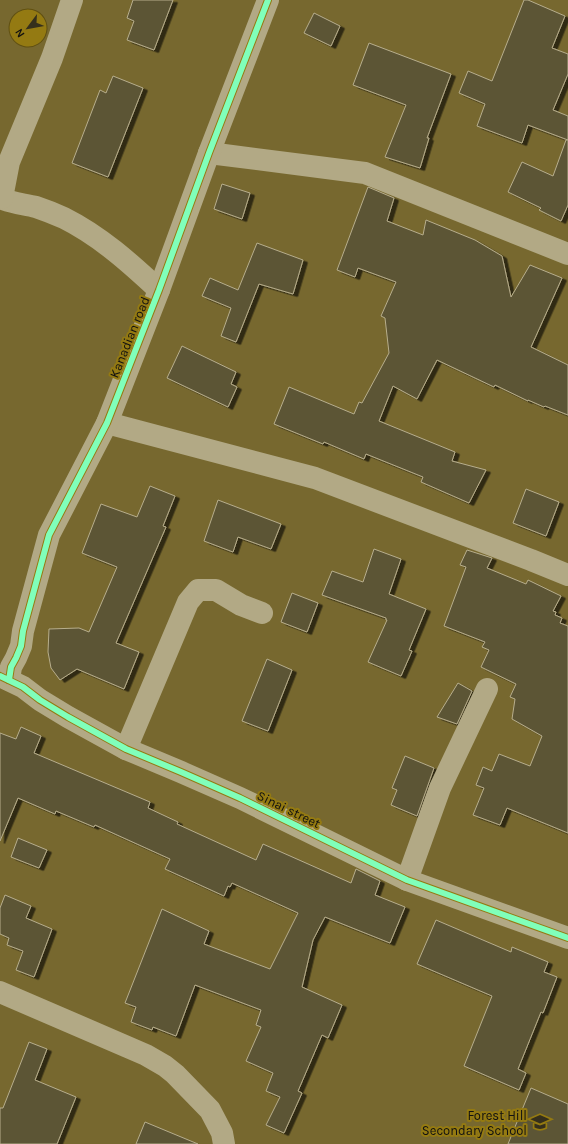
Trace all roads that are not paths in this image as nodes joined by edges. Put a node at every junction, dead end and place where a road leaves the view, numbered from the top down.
1 (72, 0) edge
2 (268, 0) edge
3 (209, 153) junction
4 (1, 198) edge
5 (568, 254) edge
6 (160, 290) junction
7 (107, 423) junction
8 (568, 575) edge
9 (262, 613) dead end
10 (4, 678) edge
11 (487, 689) dead end
12 (126, 750) junction
13 (407, 880) junction
14 (568, 938) edge
15 (0, 992) edge
16 (224, 1144) edge

1 - 4 street
2 - 3 street, Kanadian road
3 - 5 street
3 - 6 street, Kanadian road
4 - 6 street
6 - 7 street, Kanadian road
7 - 8 street
7 - 10 street, Kanadian road
9 - 12 street
10 - 12 street, Sinai street
11 - 13 street
12 - 13 street, Sinai street
13 - 14 street, Sinai street
15 - 16 street

